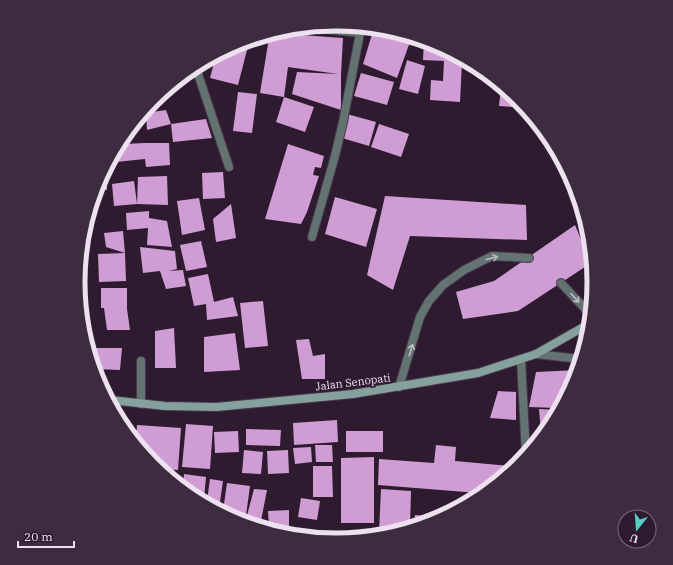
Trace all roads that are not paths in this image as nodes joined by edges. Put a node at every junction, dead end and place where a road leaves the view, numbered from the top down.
1 (361, 32) edge
2 (198, 73) edge
3 (229, 167) dead end
4 (312, 238) dead end
5 (528, 258) dead end
6 (561, 283) dead end
7 (586, 310) edge
8 (584, 327) edge
9 (536, 354) junction
10 (521, 359) junction
11 (576, 359) edge
12 (141, 361) dead end
13 (399, 387) junction
14 (115, 401) edge
15 (141, 404) junction
16 (526, 448) edge

1 - 4 street
2 - 3 street
13 -> 5 street
6 -> 7 street
8 - 9 main road, Jalan Senopati
9 - 10 main road, Jalan Senopati
9 - 11 street
10 - 13 main road, Jalan Senopati
10 - 16 street
12 - 15 street
13 - 15 main road, Jalan Senopati
14 - 15 main road, Jalan Senopati

